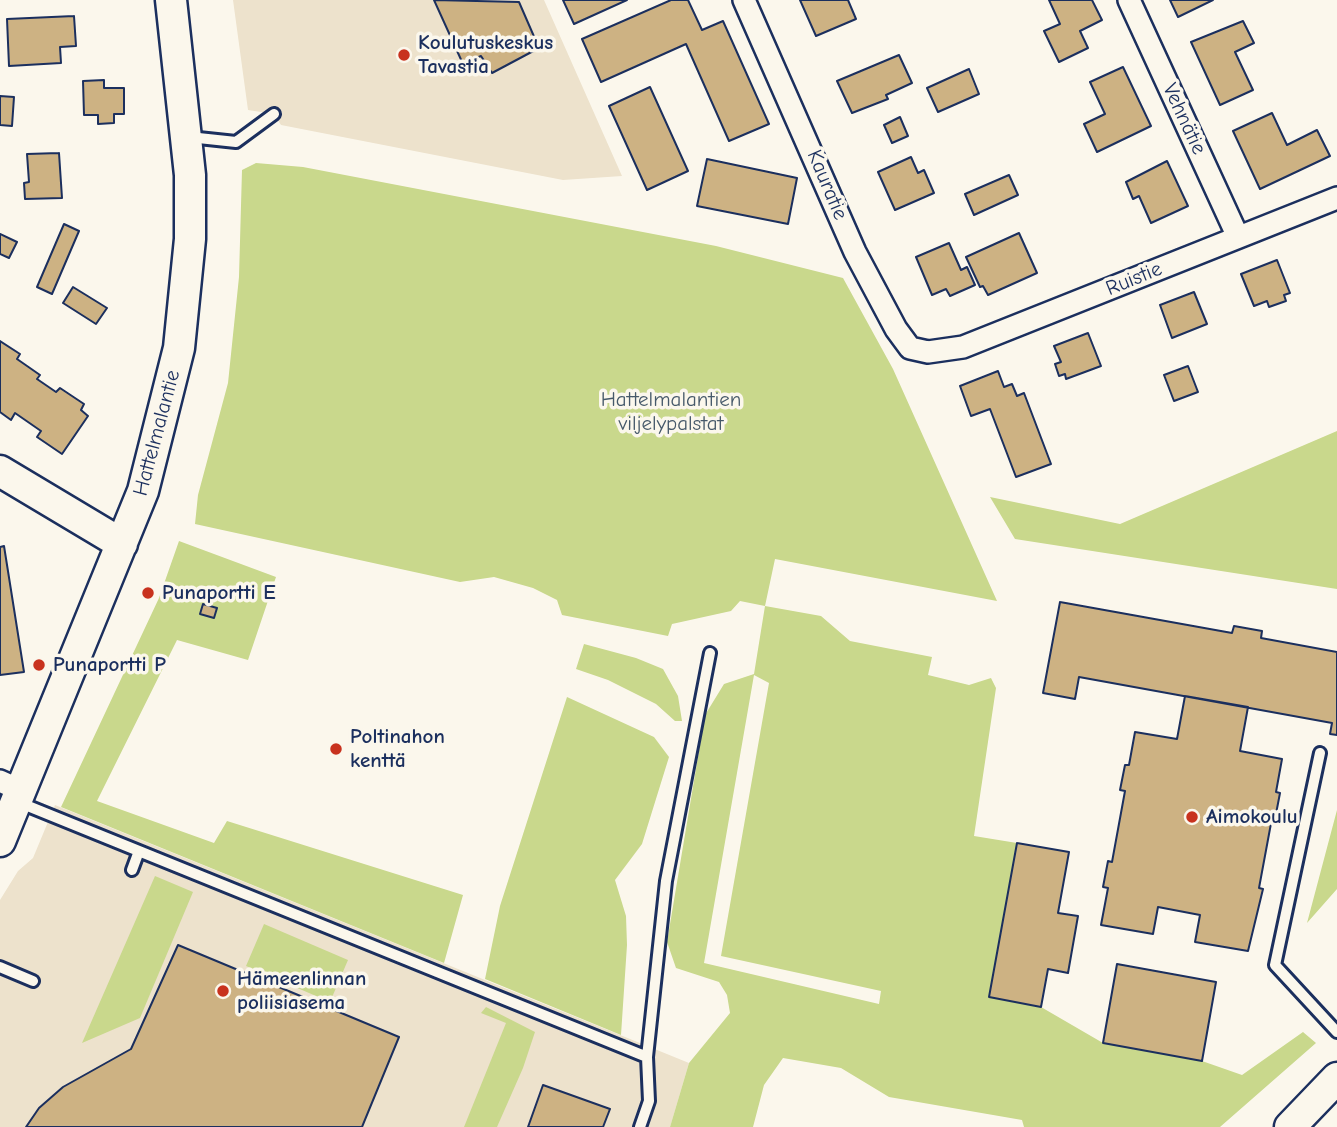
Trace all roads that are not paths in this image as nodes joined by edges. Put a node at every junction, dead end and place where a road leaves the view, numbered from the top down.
1 (171, 0) edge
2 (744, 0) edge
3 (1129, 0) edge
4 (274, 114) dead end
5 (186, 136) junction
6 (1337, 198) edge
7 (1238, 237) junction
8 (928, 352) joint
9 (0, 471) edge
10 (122, 544) junction
11 (710, 653) dead end
12 (1320, 753) dead end
13 (12, 791) edge
14 (0, 841) edge
15 (139, 851) junction
16 (132, 870) dead end
17 (0, 967) edge
18 (33, 981) dead end
19 (1337, 1032) edge
20 (647, 1057) junction
21 (1337, 1079) edge
22 (640, 1127) edge
23 (1290, 1127) edge

1 - 5 main road, Hattelmalantie
2 - 8 street, Kauratie
3 - 7 street, Vehnätie
4 - 5 lane
5 - 10 main road, Hattelmalantie
6 - 7 street, Ruistie
7 - 8 street, Ruistie
9 - 10 main road
10 - 13 main road, Hattelmalantie
11 - 20 lane
12 - 19 lane
13 - 14 main road, Hattelmalantie
13 - 15 lane
15 - 16 lane
15 - 20 lane
17 - 18 lane
20 - 22 lane
21 - 23 main road

